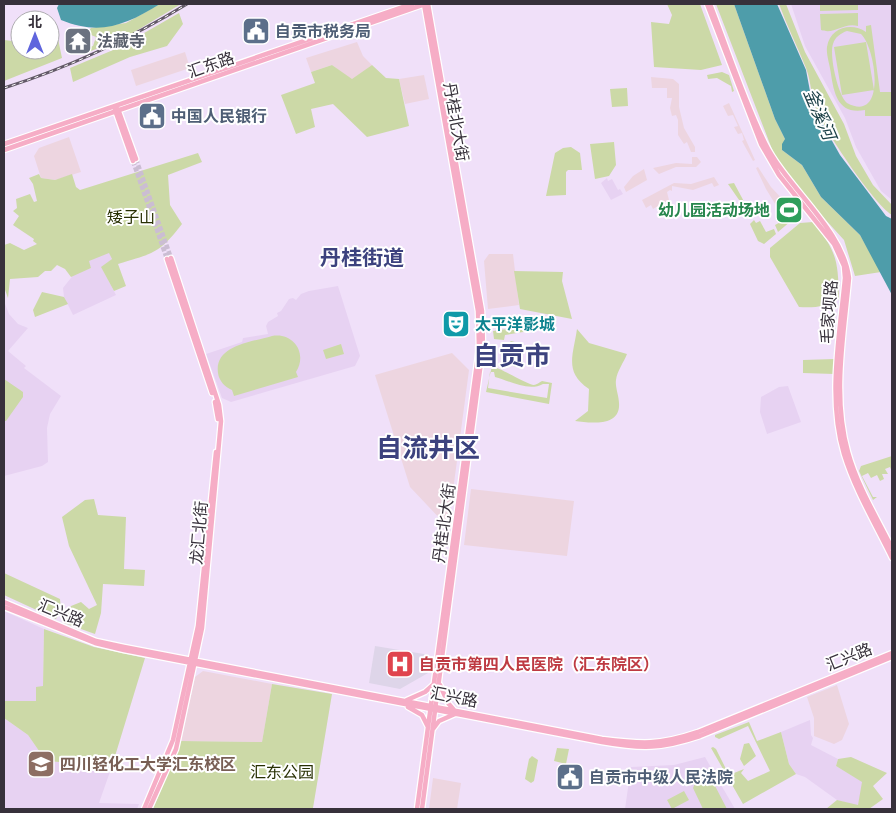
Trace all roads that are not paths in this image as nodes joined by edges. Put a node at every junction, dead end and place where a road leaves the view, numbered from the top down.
1 (412, 4) edge
2 (425, 4) edge
3 (710, 4) edge
4 (116, 108) junction
5 (4, 144) edge
6 (4, 150) edge
7 (134, 160) tunnel mouth
8 (169, 258) tunnel mouth
9 (892, 548) edge
10 (892, 558) edge
11 (4, 602) edge
12 (4, 607) edge
13 (892, 652) edge
14 (892, 657) edge
15 (193, 662) junction
16 (437, 682) junction
17 (400, 702) junction
18 (433, 708) junction
19 (455, 712) junction
20 (430, 729) junction
21 (144, 809) edge
22 (149, 809) edge
23 (417, 809) edge
24 (422, 809) edge

1 - 4 main road, 汇东路
2 - 4 main road, 汇东路
2 - 16 main road, 丹桂北大街
3 - 9 main road, 毛家坝路
3 - 10 main road, 毛家坝路
4 - 5 main road, 汇东路
4 - 6 main road, 汇东路
4 - 7 main road
8 - 15 main road, 龙汇北街
11 - 15 main road, 汇兴路
12 - 15 main road
13 - 19 main road, 汇兴路
14 - 19 main road
15 - 17 main road, 汇兴路
15 - 21 main road, 龙汇北街
15 - 22 main road, 龙汇北街
16 - 17 main road
16 - 18 main road, 丹桂北大街
16 - 19 main road
17 - 18 main road, 汇兴路
17 - 20 main road
18 - 19 main road, 汇兴路
18 - 20 main road, 丹桂北大街
19 - 20 main road
20 - 23 main road, 丹桂北大街
20 - 24 main road, 丹桂北大街

